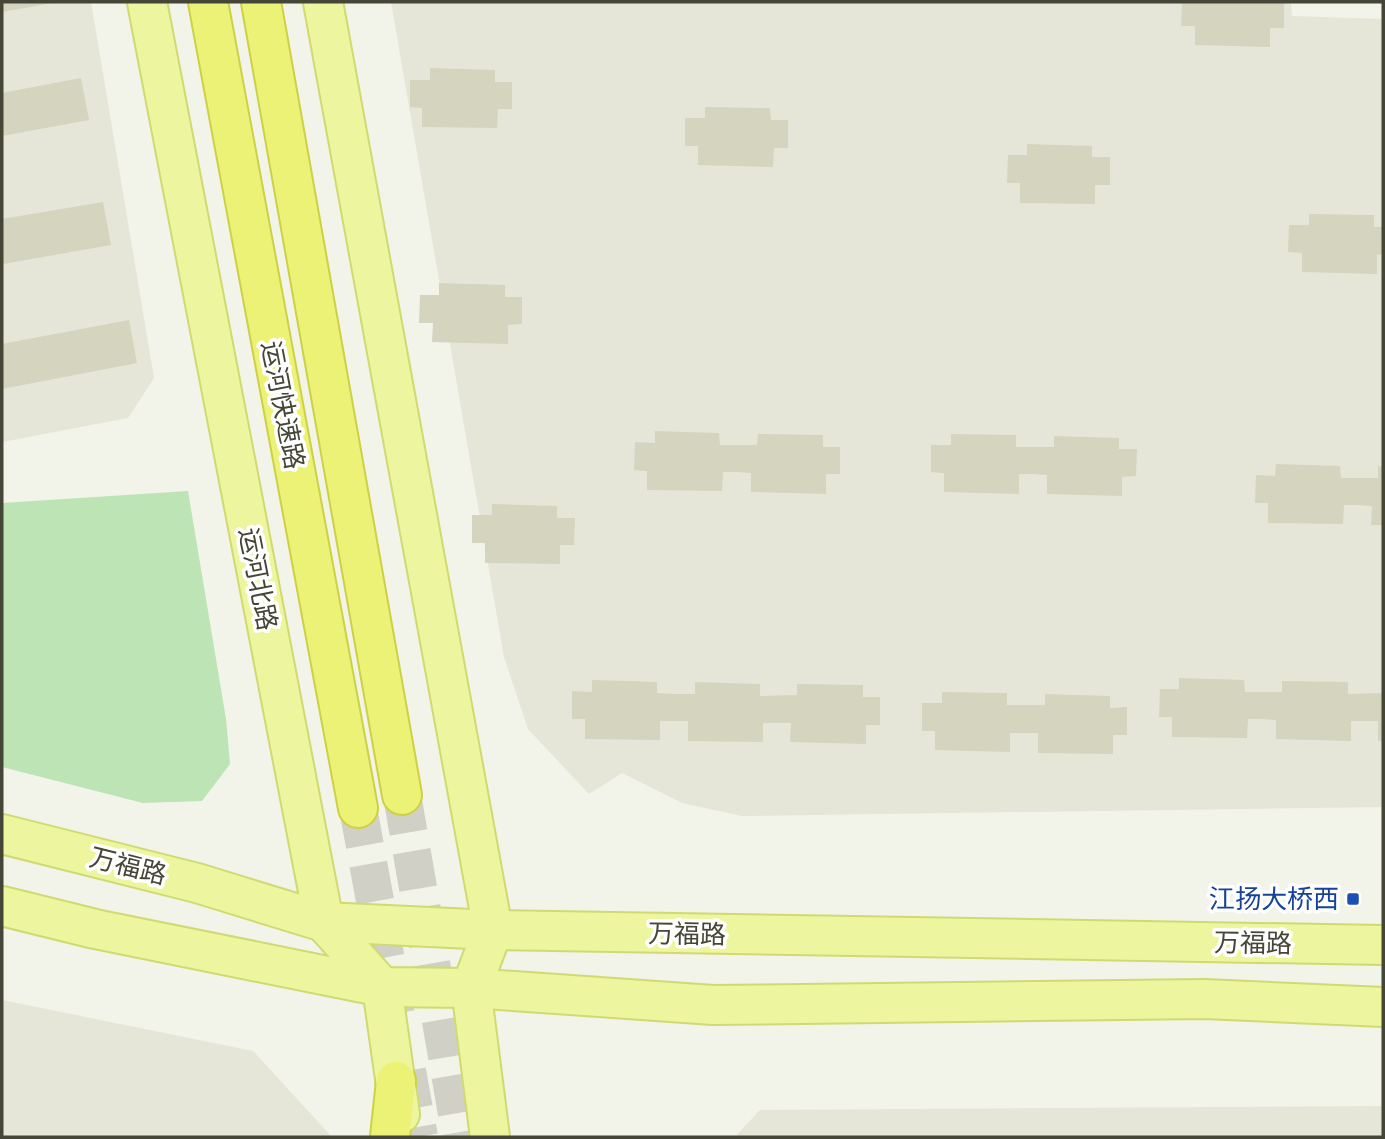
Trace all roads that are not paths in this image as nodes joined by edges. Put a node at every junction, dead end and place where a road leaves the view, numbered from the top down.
1 (147, 2) edge
2 (208, 2) edge
3 (261, 2) edge
4 (323, 2) edge
5 (402, 795) tunnel mouth
6 (358, 808) tunnel mouth
7 (2, 834) edge
8 (2, 906) edge
9 (324, 922) junction
10 (493, 930) junction
11 (1383, 945) edge
12 (383, 987) junction
13 (471, 988) junction
14 (1383, 1007) edge
15 (396, 1081) junction
16 (390, 1137) edge
17 (403, 1137) edge
18 (490, 1137) edge

1 - 9 main road, 运河北路
2 - 6 highway, 运河快速路
3 - 5 highway, 运河快速路
4 - 10 main road
7 - 9 main road, 万福路
8 - 12 main road
9 - 10 main road, 万福路
9 - 12 main road
10 - 11 main road, 万福路
10 - 13 main road
12 - 13 main road
12 - 15 main road
13 - 14 main road
13 - 18 main road
15 - 16 highway
15 - 17 main road

